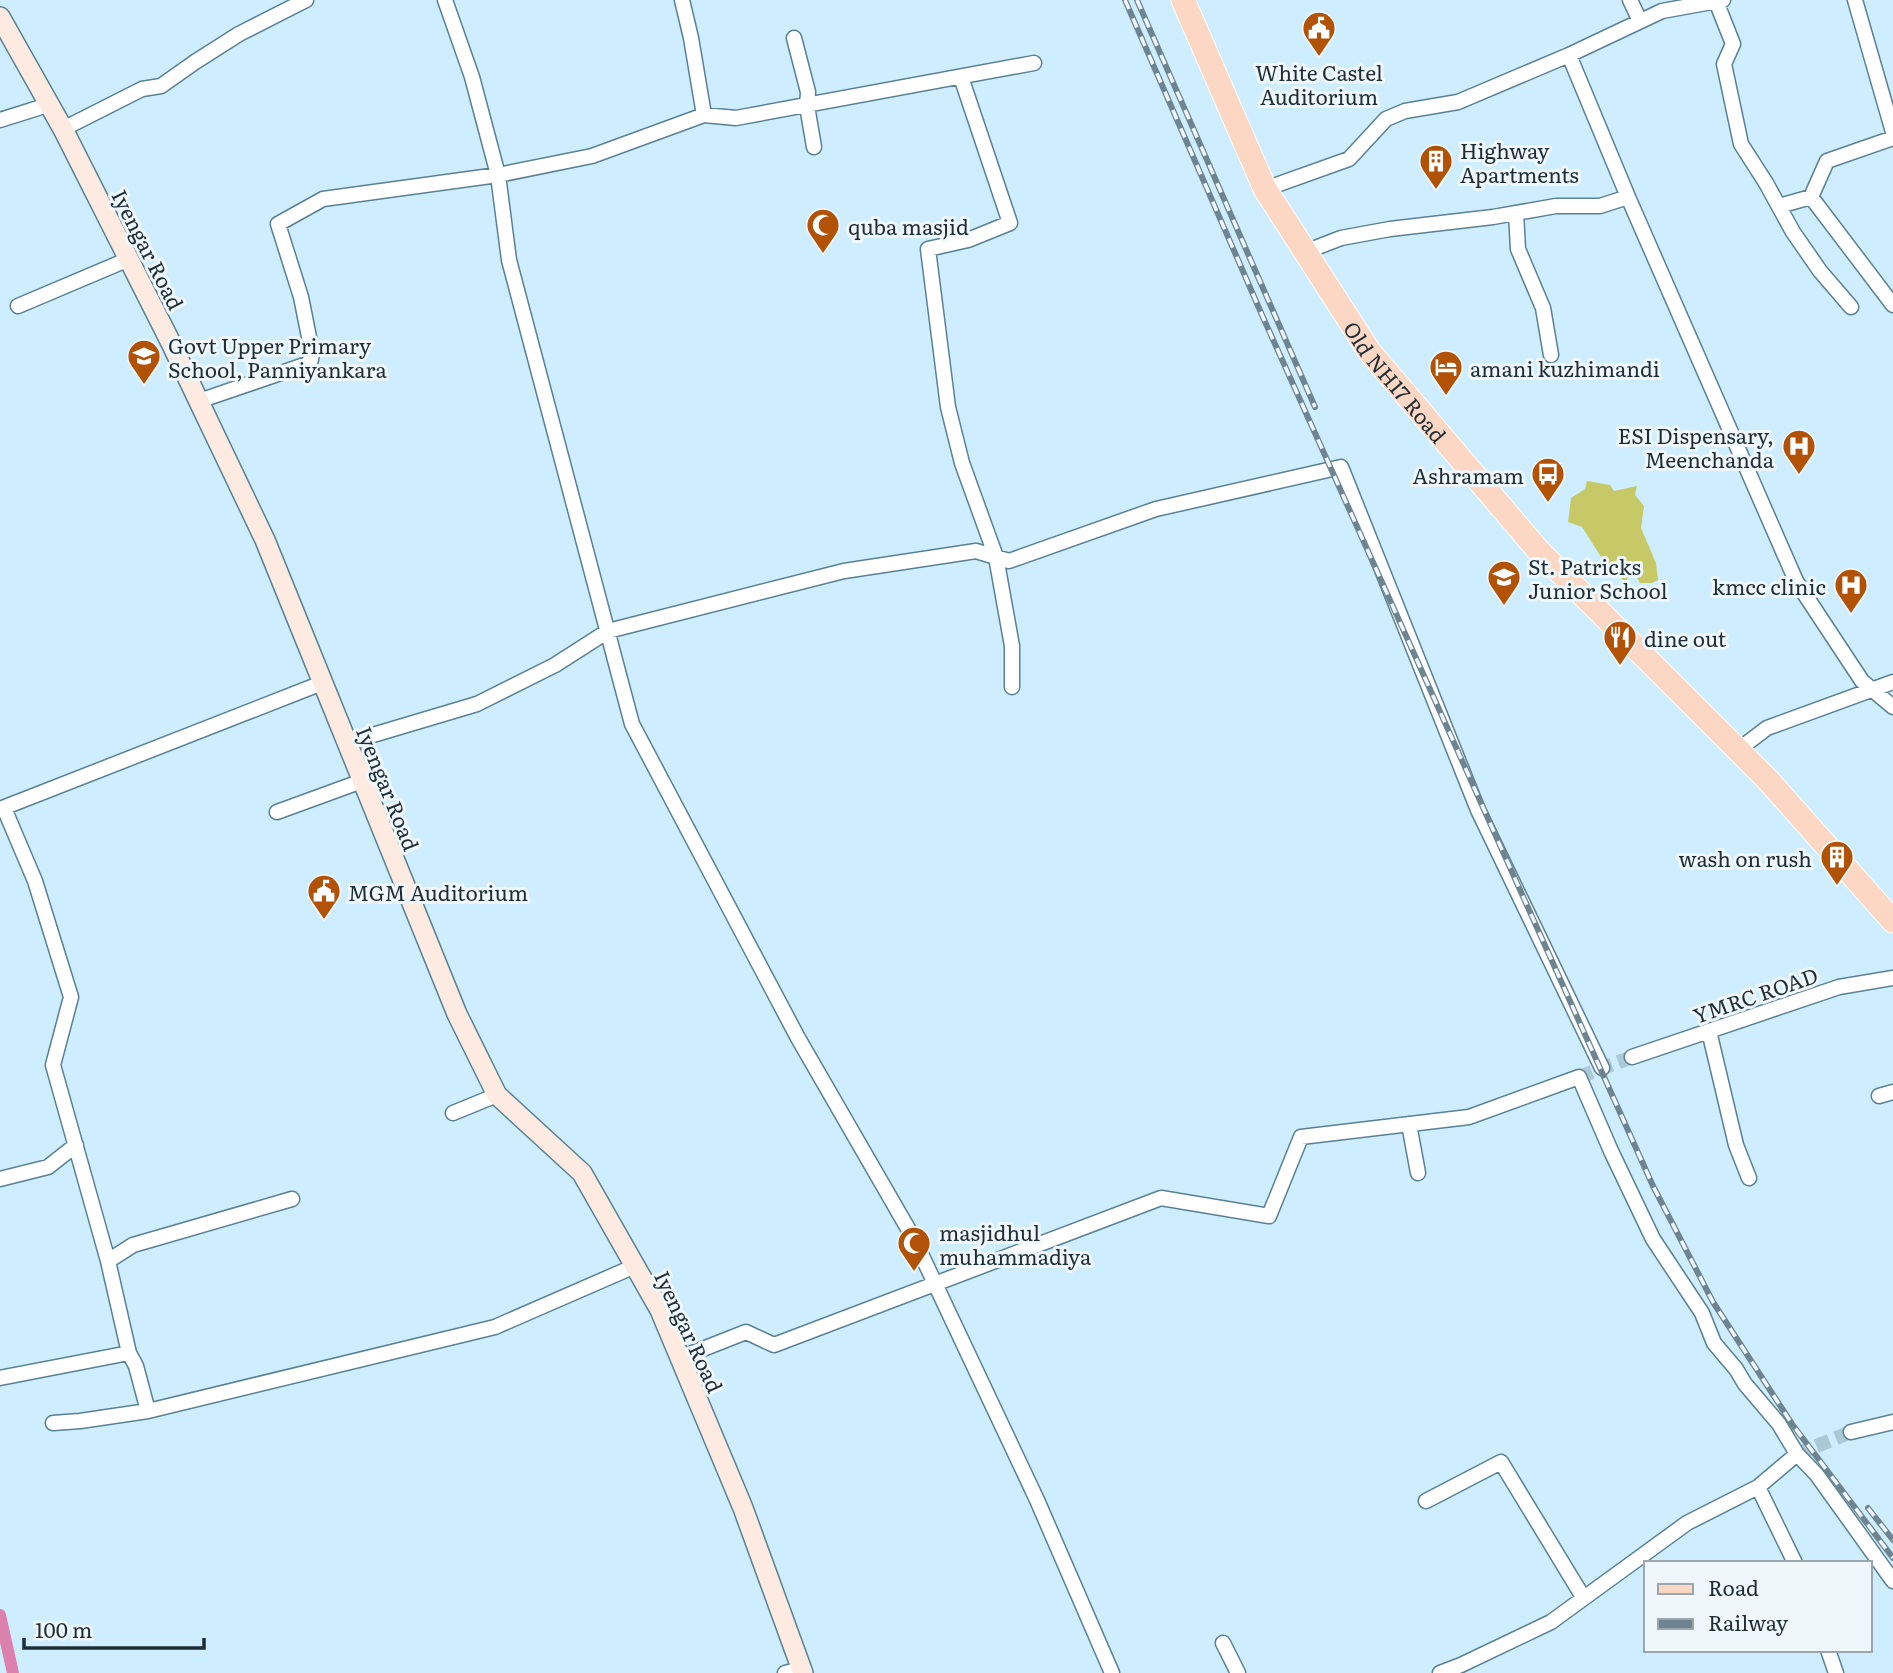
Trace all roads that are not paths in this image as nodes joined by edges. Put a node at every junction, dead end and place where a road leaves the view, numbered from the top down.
1 (306, 0) edge
2 (445, 0) edge
3 (681, 0) edge
4 (1183, 0) edge
5 (1630, 0) edge
6 (1855, 0) edge
7 (1719, 1) edge
8 (0, 17) edge
9 (1640, 21) junction
10 (794, 38) dead end
11 (1569, 54) junction
12 (1034, 63) dead end
13 (961, 77) junction
14 (51, 104) junction
15 (807, 106) junction
16 (704, 115) junction
17 (0, 120) edge
18 (63, 129) junction
19 (1893, 132) edge
20 (1893, 138) edge
21 (814, 147) dead end
22 (499, 175) junction
23 (1265, 189) junction
24 (1628, 197) junction
25 (1811, 197) junction
26 (1779, 206) junction
27 (1516, 213) junction
28 (1305, 252) junction
29 (129, 259) junction
30 (1893, 305) edge
31 (18, 306) dead end
32 (1851, 307) dead end
33 (1551, 355) dead end
34 (199, 401) junction
35 (996, 557) junction
36 (608, 631) junction
37 (322, 682) junction
38 (1893, 682) edge
39 (1012, 687) dead end
40 (1871, 688) junction
41 (1893, 707) edge
42 (346, 743) junction
43 (1738, 750) junction
44 (362, 781) junction
45 (2, 809) edge
46 (277, 812) dead end
47 (1893, 921) edge
48 (1893, 978) edge
49 (1709, 1031) junction
50 (1632, 1057) tunnel mouth
51 (1602, 1068) dead end
52 (497, 1095) junction
53 (453, 1113) dead end
54 (1409, 1124) junction
55 (76, 1145) junction
56 (1418, 1173) dead end
57 (1749, 1178) dead end
58 (0, 1179) edge
59 (292, 1199) dead end
60 (108, 1261) junction
61 (635, 1266) junction
62 (935, 1284) junction
63 (129, 1353) junction
64 (680, 1358) junction
65 (0, 1378) edge
66 (148, 1411) junction
67 (1893, 1422) edge
68 (53, 1423) dead end
69 (1851, 1432) tunnel mouth
70 (1797, 1454) junction
71 (1758, 1487) junction
72 (1426, 1501) dead end
73 (1794, 1561) edge
74 (1893, 1581) edge
75 (1583, 1597) junction
76 (1223, 1643) dead end
77 (1829, 1652) edge
78 (797, 1672) edge
79 (1112, 1673) edge
80 (1238, 1673) edge
81 (1440, 1673) edge
82 (1836, 1673) edge

1 - 18 street
2 - 22 street
3 - 16 street
4 - 23 main road, Old NH17 Road
5 - 9 street
6 - 19 street
7 - 9 street
7 - 26 street
8 - 14 main road, Iyengar Road
9 - 11 street
10 - 15 street
11 - 23 street
11 - 24 street
12 - 13 street
13 - 15 street
13 - 35 street
14 - 17 street
14 - 18 main road, Iyengar Road
15 - 16 street
15 - 21 street
16 - 22 street
18 - 29 main road, Iyengar Road
20 - 25 street
22 - 34 street
22 - 36 street
23 - 28 main road, Old NH17 Road
24 - 27 street
24 - 40 street
25 - 26 street
25 - 30 street
26 - 32 street
27 - 28 street
27 - 33 street
28 - 43 main road, Old NH17 Road
29 - 31 street
29 - 34 main road, Iyengar Road
34 - 37 main road, Iyengar Road
35 - 36 street
35 - 39 street
35 - 51 street
36 - 42 street
36 - 62 street
37 - 42 main road, Iyengar Road
37 - 45 street
38 - 40 street
40 - 41 street
40 - 43 street
42 - 44 main road, Iyengar Road
43 - 47 main road, Old NH17 Road
44 - 46 street
44 - 52 main road, Iyengar Road
45 - 55 street
48 - 49 street, YMRC ROAD
49 - 50 street, YMRC ROAD
49 - 57 street
52 - 53 street
52 - 61 main road, Iyengar Road
54 - 56 street
54 - 62 street
54 - 70 street
55 - 58 street
55 - 60 street
59 - 60 street
60 - 63 street
61 - 64 main road, Iyengar Road
61 - 66 street
62 - 64 street
62 - 79 street
63 - 65 street
63 - 66 street
64 - 78 main road, Iyengar Road
66 - 68 street
67 - 69 street
70 - 71 street
70 - 74 street
71 - 73 street
71 - 75 street
72 - 75 street
75 - 81 street
76 - 80 street
77 - 82 street

